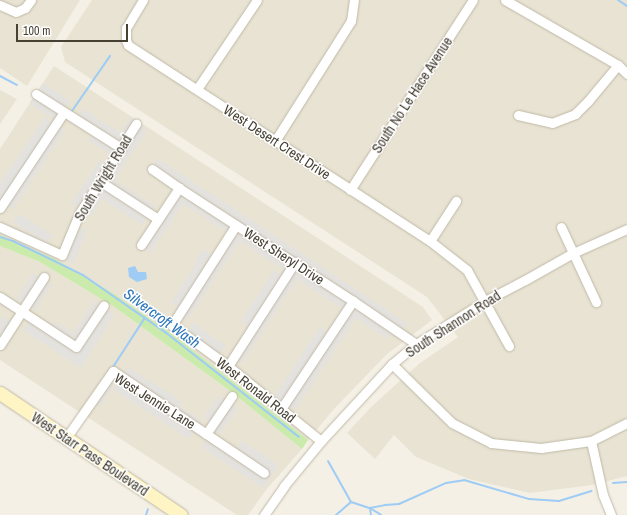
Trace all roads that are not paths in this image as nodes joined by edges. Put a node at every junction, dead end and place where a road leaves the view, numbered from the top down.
1 (31, 0) edge
2 (143, 0) edge
3 (257, 0) edge
4 (354, 0) edge
5 (473, 0) edge
6 (505, 0) edge
7 (0, 5) edge
8 (618, 65) junction
9 (627, 74) edge
10 (197, 89) junction
11 (36, 94) dead end
12 (64, 112) junction
13 (518, 115) dead end
14 (136, 124) dead end
15 (276, 140) junction
16 (121, 148) junction
17 (152, 169) dead end
18 (101, 182) junction
19 (179, 188) junction
20 (350, 190) junction
21 (456, 201) dead end
22 (0, 208) edge
23 (158, 219) junction
24 (236, 225) junction
25 (0, 227) edge
26 (561, 227) dead end
27 (627, 229) edge
28 (430, 241) junction
29 (141, 245) dead end
30 (573, 253) junction
31 (295, 262) junction
32 (44, 277) dead end
33 (0, 297) edge
34 (353, 300) junction
35 (485, 301) junction
36 (596, 302) dead end
37 (104, 305) dead end
38 (22, 311) junction
39 (416, 344) junction
40 (0, 345) edge
41 (509, 346) dead end
42 (392, 364) junction
43 (228, 366) junction
44 (0, 393) edge
45 (232, 396) dead end
46 (281, 409) junction
47 (627, 423) edge
48 (206, 434) junction
49 (66, 438) junction
50 (321, 441) junction
51 (591, 441) junction
52 (264, 473) dead end
53 (181, 515) edge
54 (264, 515) edge
55 (611, 515) edge

1 - 7 street
2 - 10 street, West Desert Crest Drive
3 - 10 street
4 - 15 street
5 - 20 street, South No Le Hace Avenue
6 - 8 street
8 - 9 street
8 - 13 street
10 - 15 street, West Desert Crest Drive
11 - 12 street
12 - 16 street
12 - 22 street
14 - 16 street, South Wright Road
15 - 20 street, West Desert Crest Drive
16 - 18 street, South Wright Road
17 - 19 street, West Sheryl Drive
18 - 23 street
18 - 25 street, South Wright Road
19 - 23 street
19 - 24 street, West Sheryl Drive
20 - 28 street, West Desert Crest Drive
21 - 28 street
23 - 29 street
24 - 31 street, West Sheryl Drive
24 - 43 street, West Ronald Road
26 - 30 street
27 - 30 street, South Shannon Road
28 - 35 street, West Desert Crest Drive
30 - 35 street, South Shannon Road
30 - 36 street
31 - 34 street, West Sheryl Drive
31 - 43 street
32 - 38 street
33 - 38 street
34 - 39 street, West Sheryl Drive
34 - 46 street
35 - 39 street, South Shannon Road
35 - 41 street, West Desert Crest Drive
37 - 38 street
38 - 40 street
39 - 42 street, South Shannon Road
42 - 50 street, South Shannon Road
42 - 51 street
43 - 46 street, West Ronald Road
44 - 49 street, West Starr Pass Boulevard
45 - 48 street
46 - 50 street, West Ronald Road
47 - 51 street
48 - 49 street, West Jennie Lane
48 - 52 street, West Jennie Lane
49 - 53 street, West Starr Pass Boulevard
50 - 54 street, South Shannon Road
51 - 55 street

